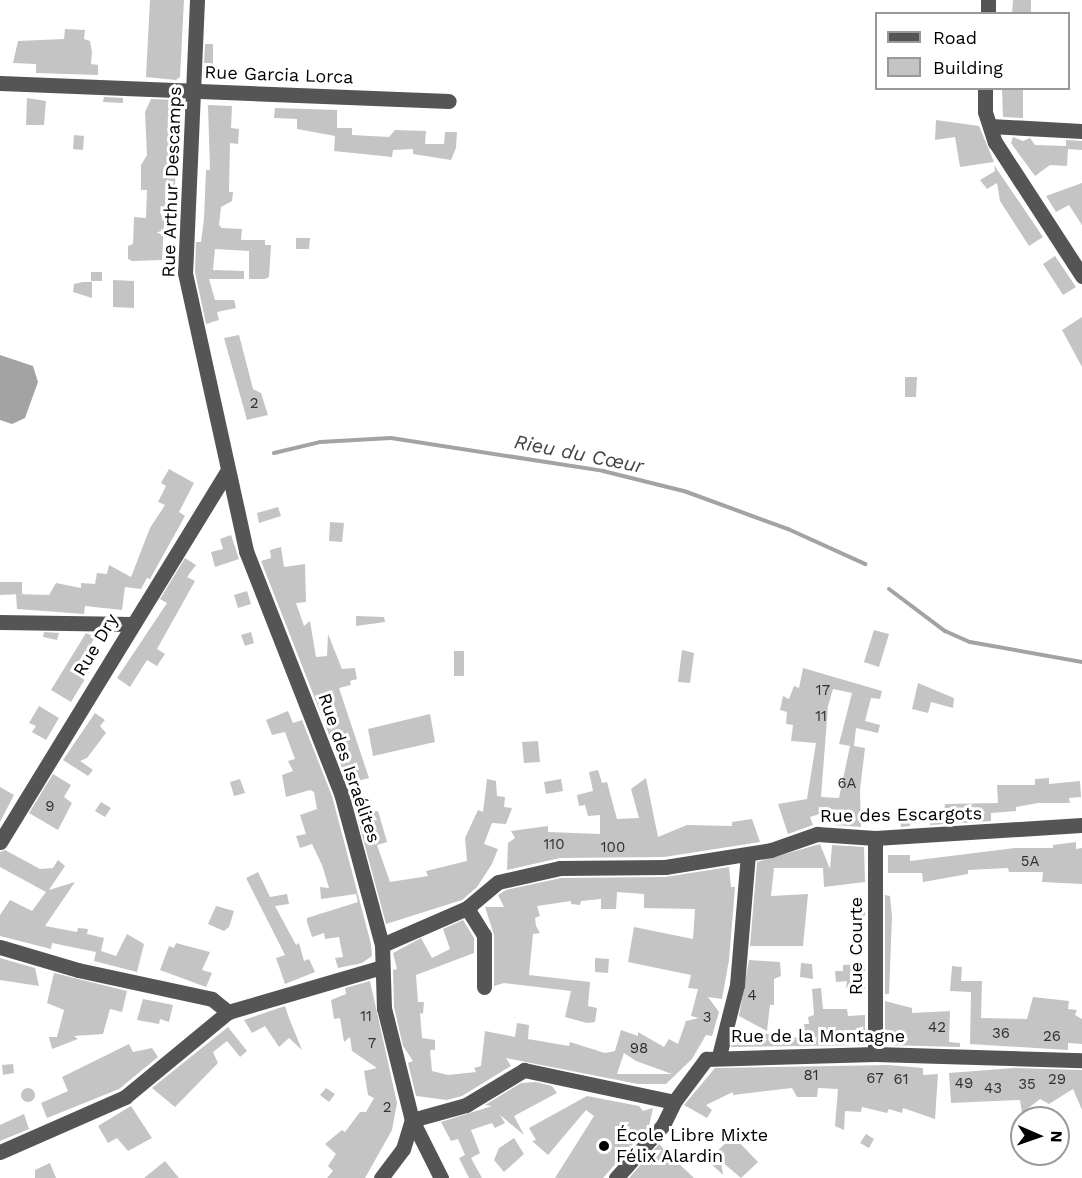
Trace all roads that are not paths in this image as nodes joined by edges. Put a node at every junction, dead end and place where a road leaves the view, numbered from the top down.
1 (197, 0) edge
2 (0, 83) edge
3 (985, 90) edge
4 (194, 92) junction
5 (449, 100) dead end
6 (990, 126) junction
7 (1082, 131) edge
8 (1082, 276) edge
9 (228, 470) junction
10 (0, 622) edge
11 (132, 624) junction
12 (1082, 825) edge
13 (875, 838) junction
14 (0, 842) edge
15 (748, 854) junction
16 (467, 908) junction
17 (382, 945) junction
18 (0, 946) edge
19 (382, 967) junction
20 (484, 987) dead end
21 (228, 1012) junction
22 (875, 1054) junction
23 (719, 1056) junction
24 (1082, 1060) edge
25 (674, 1102) junction
26 (412, 1120) junction
27 (0, 1152) edge
28 (381, 1178) edge
29 (441, 1178) edge
30 (616, 1178) edge

1 - 4 street, Rue Arthur Descamps
2 - 4 street, Rue Garcia Lorca
3 - 6 street
4 - 5 street, Rue Garcia Lorca
4 - 9 street, Rue Arthur Descamps
6 - 7 street
6 - 8 street
9 - 11 street, Rue Dry
9 - 17 street, Rue des Israélites
10 - 11 street
11 - 14 street, Rue Dry
12 - 13 street, Rue des Escargots
13 - 15 street, Rue des Escargots
13 - 22 street, Rue Courte
15 - 16 street, Rue des Escargots
15 - 23 street
16 - 17 street, Rue des Escargots
16 - 20 street
17 - 19 street, Rue des Israélites
18 - 21 street
19 - 21 street
19 - 26 street, Rue des Israélites
21 - 27 street
22 - 23 street, Rue de la Montagne
22 - 24 street, Rue de la Montagne
23 - 25 street, Rue de la Montagne
25 - 26 street
25 - 30 street, Rue de la Montagne
26 - 28 street
26 - 29 street, Rue des Israélites

